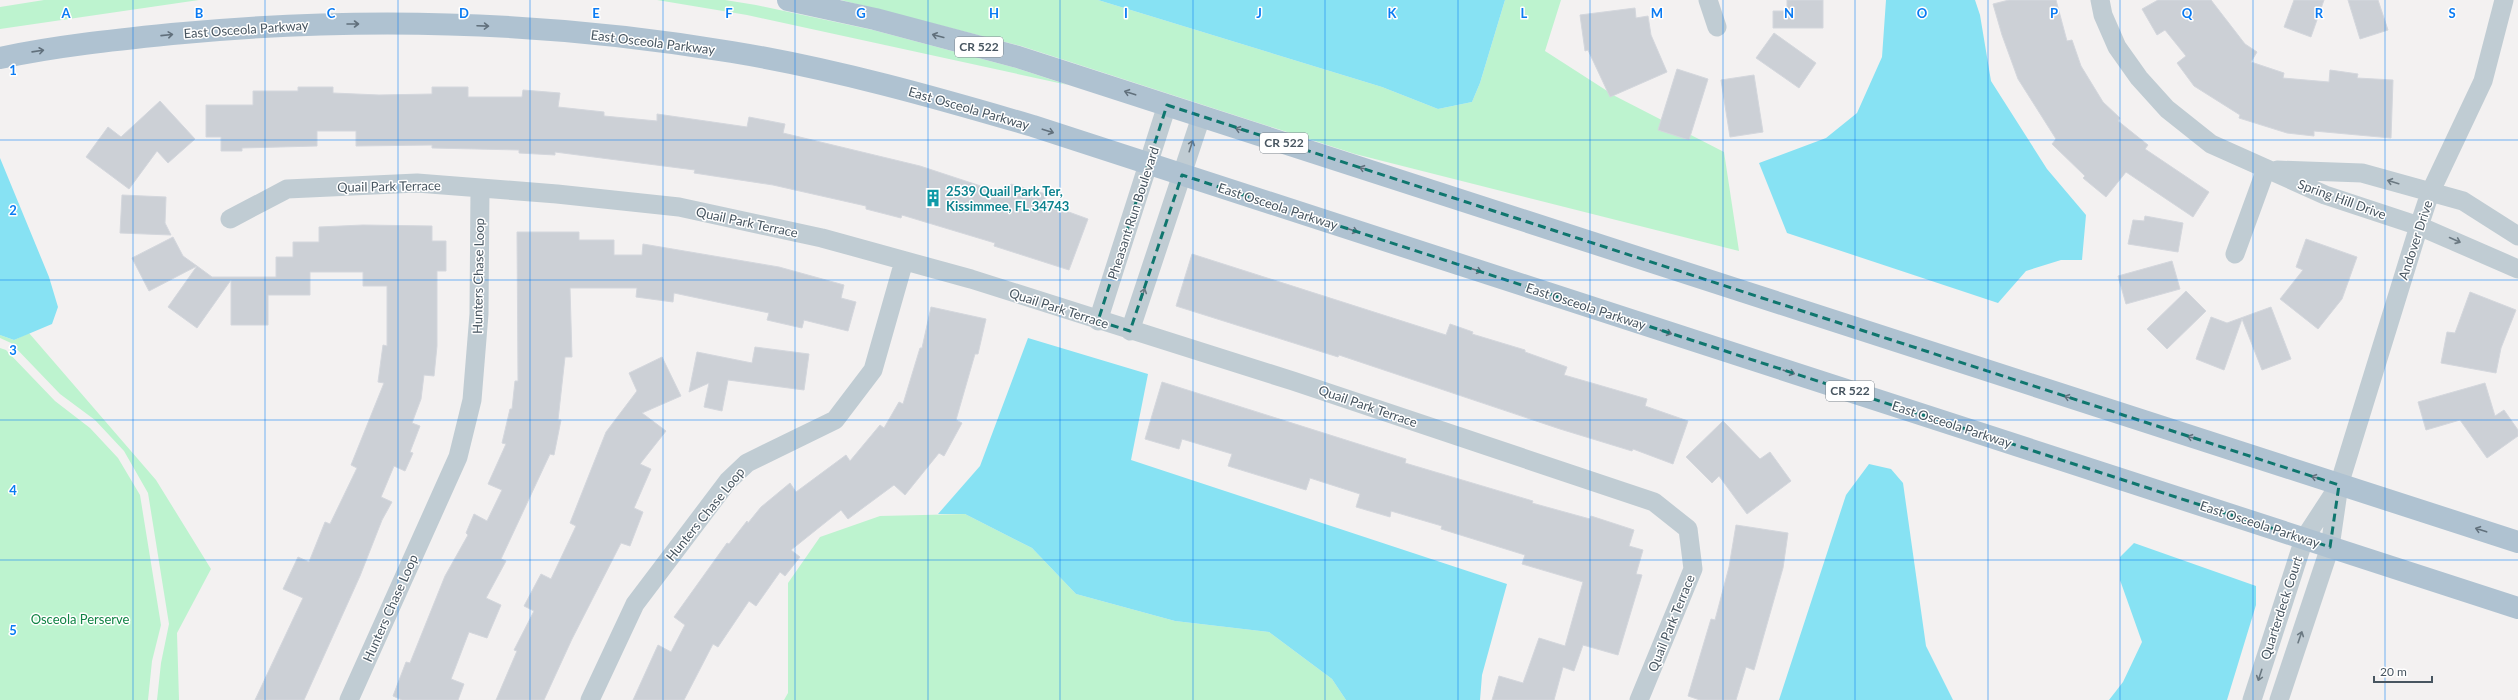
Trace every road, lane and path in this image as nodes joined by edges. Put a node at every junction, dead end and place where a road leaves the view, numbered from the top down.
1 (788, 0) edge
2 (1708, 0) edge
3 (2100, 0) edge
4 (2504, 0) edge
5 (1717, 26) dead end
6 (0, 58) edge
7 (1167, 105) junction
8 (1201, 117) junction
9 (1148, 164) junction
10 (2266, 169) junction
11 (1182, 174) junction
12 (480, 188) junction
13 (2430, 193) junction
14 (230, 219) dead end
15 (2419, 226) junction
16 (2518, 236) edge
17 (2235, 254) dead end
18 (904, 261) junction
19 (2518, 269) edge
20 (1098, 321) junction
21 (1130, 331) junction
22 (2339, 485) junction
23 (2304, 538) junction
24 (2518, 542) edge
25 (2330, 547) junction
26 (2518, 608) edge
27 (349, 700) edge
28 (590, 700) edge
29 (1640, 700) edge
30 (2252, 700) edge
31 (2279, 700) edge

7 -> 1 main road, CR 522
2 - 5 street
3 - 10 street, Spring Hill Drive
4 - 13 street, Andover Drive
6 -> 9 main road, East Osceola Parkway / CR 522
7 - 8 main road, CR 522
7 - 9 street, Pheasant Run Boulevard
11 -> 8 street
22 -> 8 main road, CR 522
9 - 11 main road, East Osceola Parkway / CR 522
9 - 20 street, Pheasant Run Boulevard
13 -> 10 street, Spring Hill Drive
10 - 15 street, Spring Hill Drive
10 - 17 street
21 -> 11 street
11 -> 23 main road, East Osceola Parkway / CR 522
12 - 14 street, Quail Park Terrace
12 - 18 street, Quail Park Terrace
12 - 27 street, Hunters Chase Loop
13 - 15 street, Andover Drive
13 - 16 street, Spring Hill Drive
15 -> 19 street, Spring Hill Drive
15 - 22 street, Andover Drive
18 - 20 street, Quail Park Terrace
18 - 28 street, Hunters Chase Loop
20 - 21 street, Quail Park Terrace
21 - 29 street, Quail Park Terrace
22 - 23 street, Quarterdeck Court
24 -> 22 main road, CR 522
22 - 25 street, Quarterdeck Court
23 - 25 main road, East Osceola Parkway / CR 522
23 -> 30 street, Quarterdeck Court
25 - 26 main road, East Osceola Parkway / CR 522
31 -> 25 street, Quarterdeck Court

